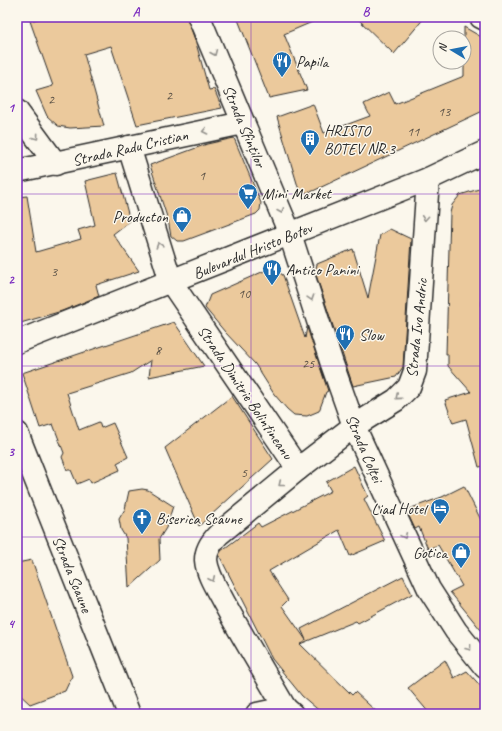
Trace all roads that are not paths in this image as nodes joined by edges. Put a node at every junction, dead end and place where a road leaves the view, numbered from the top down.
1 (199, 17) edge
2 (481, 17) edge
3 (485, 19) edge
4 (17, 111) edge
5 (243, 122) junction
6 (129, 147) junction
7 (485, 152) edge
8 (56, 164) junction
9 (17, 171) edge
10 (428, 179) junction
11 (290, 234) junction
12 (171, 282) junction
13 (17, 342) edge
14 (354, 426) junction
15 (17, 433) edge
16 (298, 470) junction
17 (485, 667) edge
18 (288, 711) edge
19 (129, 714) edge
20 (258, 714) edge

1 -> 5 street, Strada Sfinților
2 - 3 street
4 -> 8 street
5 -> 6 street, Strada Radu Cristian
5 -> 11 street, Strada Sfinților
6 - 8 street, Strada Radu Cristian
12 -> 6 street, Strada Dimitrie Bolintineanu
7 - 10 street, Bulevardul Hristo Botev
8 - 9 street, Strada Radu Cristian
10 - 11 street, Bulevardul Hristo Botev
10 -> 14 street, Strada Ivo Andric
11 - 12 street, Bulevardul Hristo Botev
11 -> 14 street, Strada Colței
12 - 13 street, Bulevardul Hristo Botev
12 - 16 street, Strada Dimitrie Bolintineanu
14 - 16 street, Strada Ivo Andric
14 -> 17 street, Strada Colței
15 - 19 street, Strada Scaune
16 -> 18 street, Strada Dimitrie Bolintineanu
18 - 20 street

